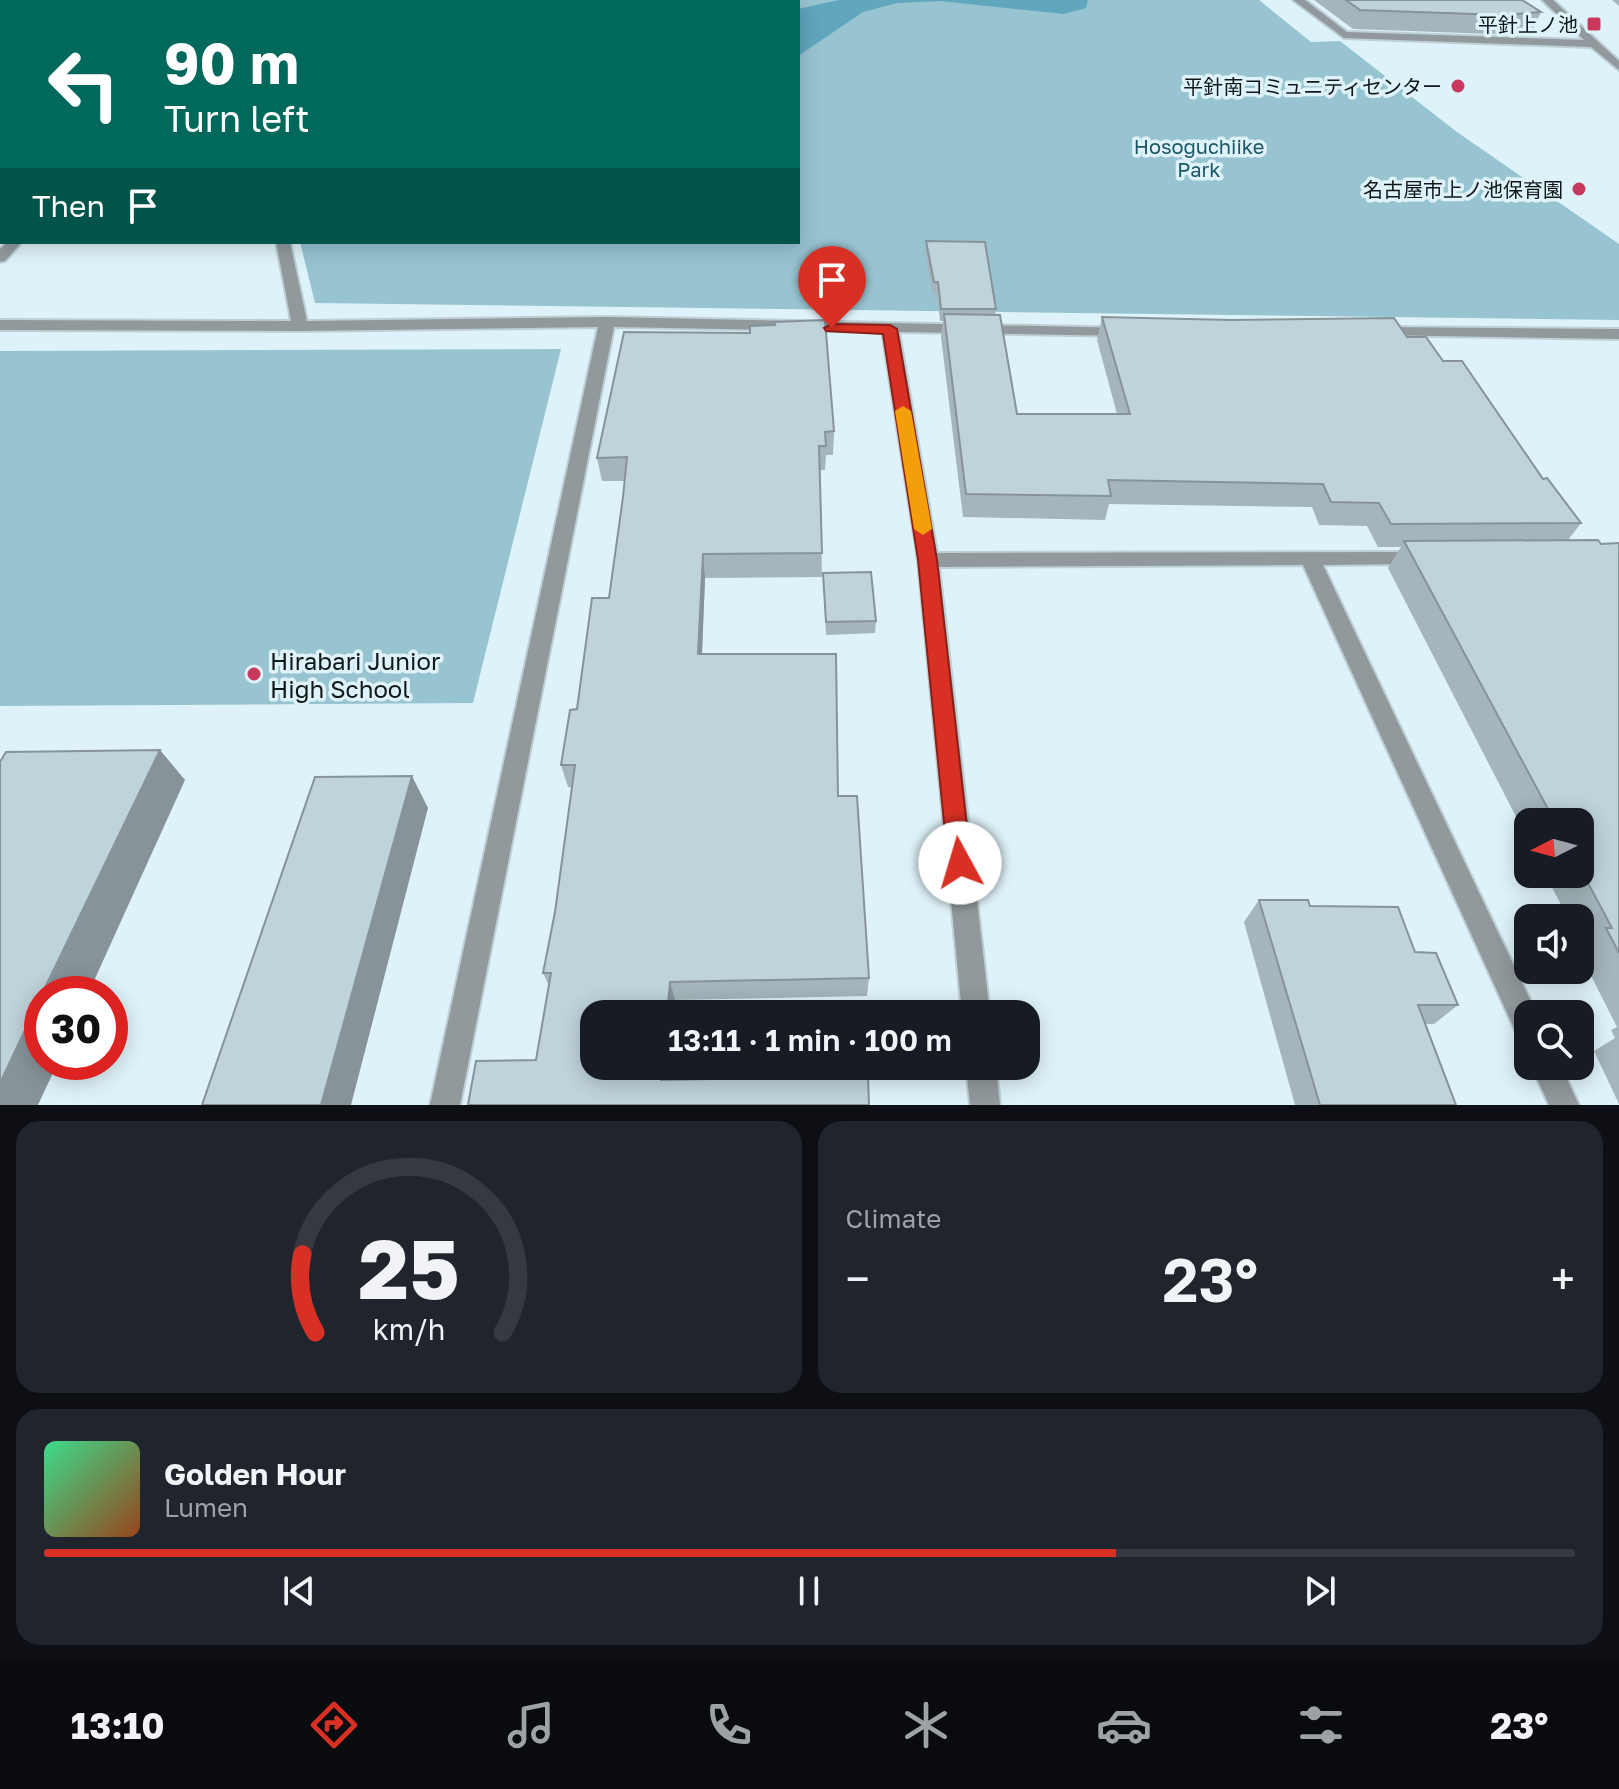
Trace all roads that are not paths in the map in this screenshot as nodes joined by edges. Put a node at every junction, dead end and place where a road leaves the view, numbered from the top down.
1 (1298, 0) edge
2 (1547, 0) edge
3 (1593, 44) junction
4 (1619, 67) edge
5 (283, 244) edge
6 (607, 322) junction
7 (0, 325) edge
8 (300, 326) junction
9 (890, 329) junction
10 (1143, 331) edge
11 (1365, 332) edge
12 (1619, 334) edge
13 (1309, 557) junction
14 (1433, 557) edge
15 (928, 560) junction
16 (975, 1000) edge
17 (1515, 1000) edge
18 (982, 1080) edge
19 (1552, 1080) edge
20 (445, 1105) edge
21 (985, 1105) edge
22 (1564, 1105) edge

1 - 3 street
2 - 3 street
3 - 4 street
5 - 8 street
6 - 8 street
6 - 9 street
6 - 20 street
7 - 8 street
9 - 10 street
9 - 15 street
11 - 12 street
13 - 14 street
13 - 15 street
13 - 17 street
15 - 16 street
18 - 21 street
19 - 22 street

